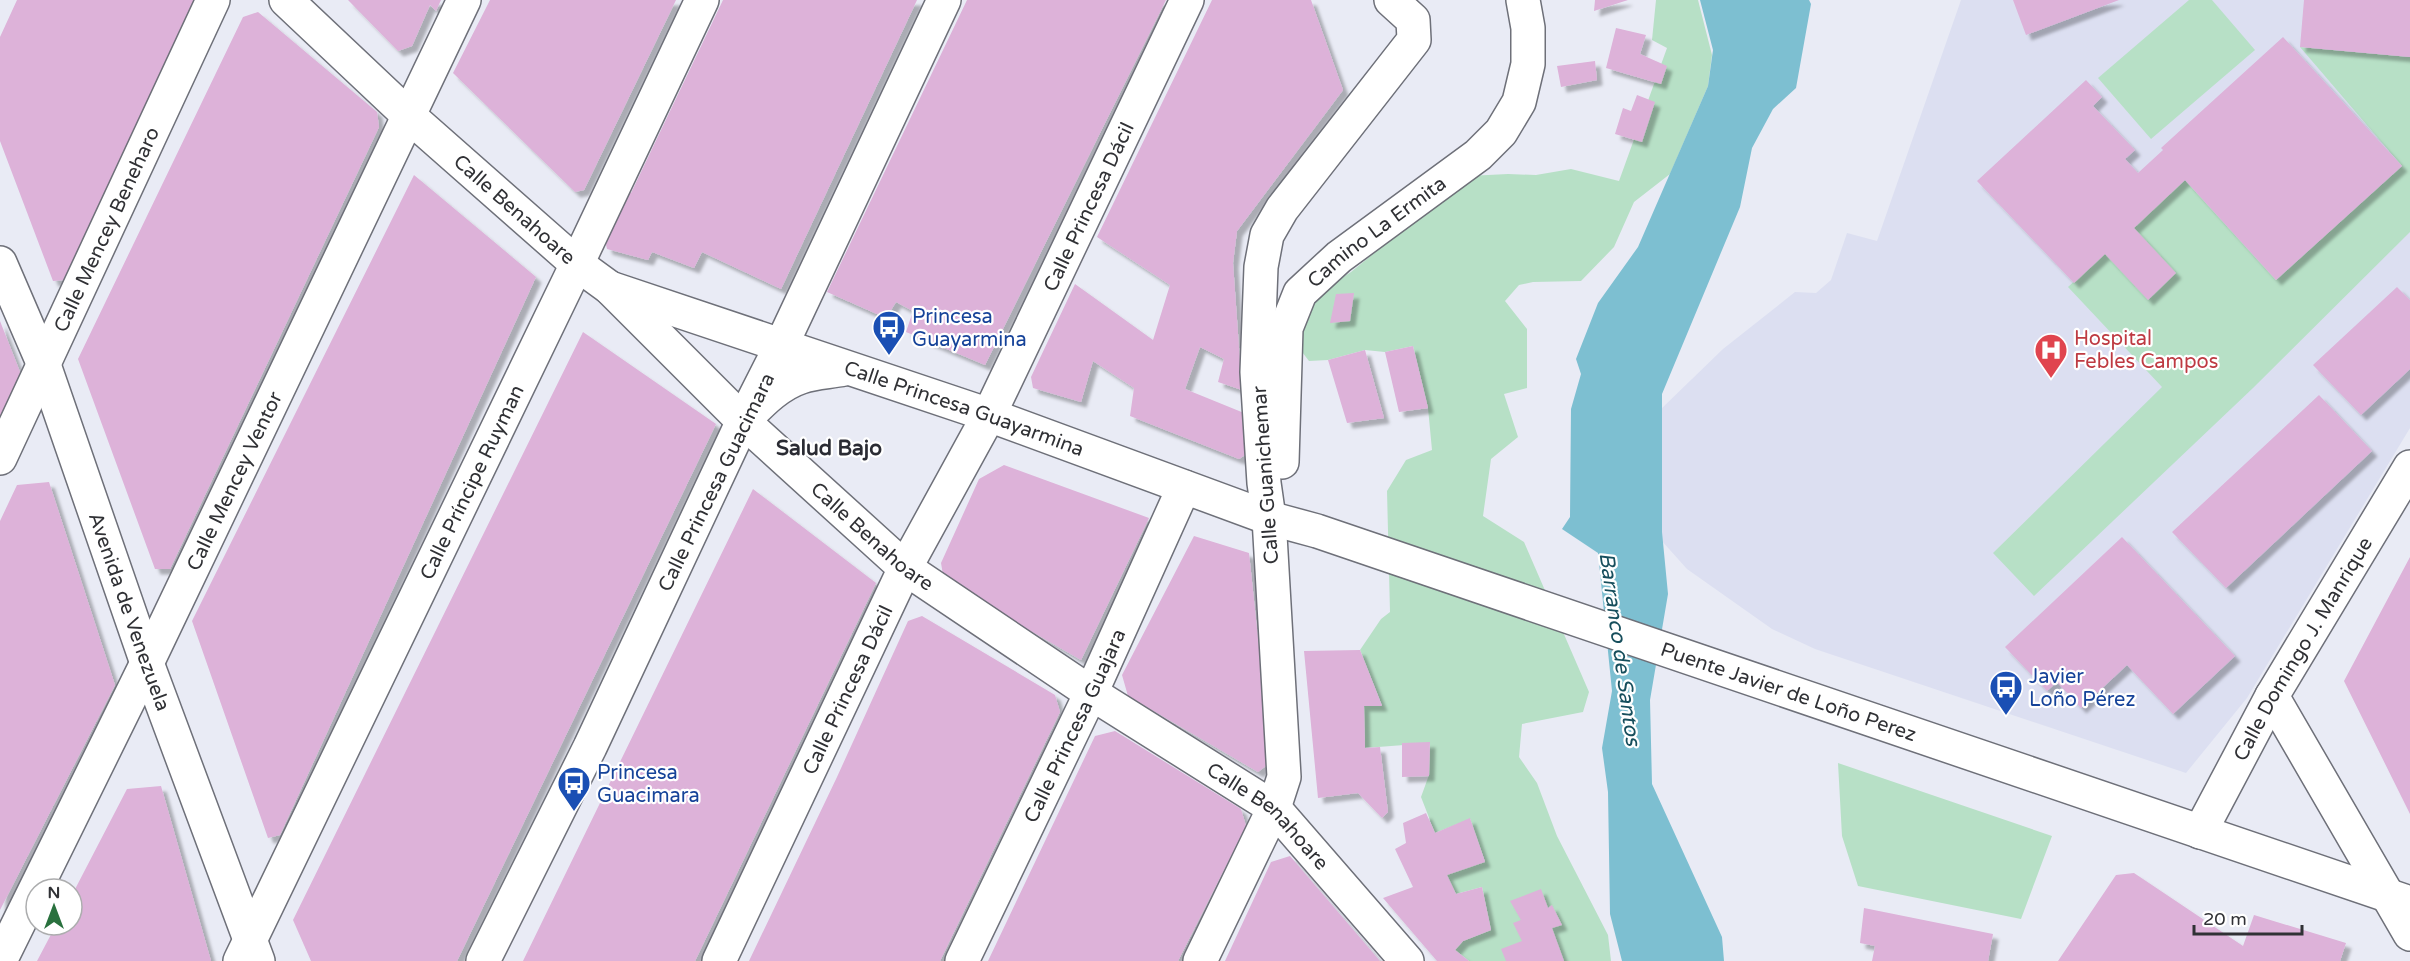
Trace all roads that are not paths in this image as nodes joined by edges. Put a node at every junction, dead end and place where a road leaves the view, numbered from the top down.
1 (213, 0) edge
2 (286, 0) edge
3 (464, 0) edge
4 (702, 0) edge
5 (944, 0) edge
6 (1187, 0) edge
7 (1522, 0) edge
8 (1402, 10) edge
9 (408, 116) junction
10 (0, 263) edge
11 (577, 264) junction
12 (610, 288) junction
13 (782, 346) junction
14 (44, 365) junction
15 (848, 368) junction
16 (989, 415) junction
17 (743, 421) junction
18 (0, 458) edge
19 (2410, 467) edge
20 (1264, 483) junction
21 (1184, 487) junction
22 (1269, 518) junction
23 (1317, 531) joint
24 (905, 568) junction
25 (147, 663) junction
26 (1091, 693) junction
27 (2272, 696) junction
28 (1274, 808) junction
29 (2200, 832) junction
30 (2398, 899) edge
31 (2410, 934) edge
32 (249, 954) edge
33 (0, 961) edge
34 (483, 961) edge
35 (719, 961) edge
36 (962, 961) edge
37 (1200, 961) edge
38 (1407, 961) edge

1 - 14 street, Calle Mencey Beneharo
2 - 9 street, Calle Benahoare
3 - 9 street, Calle Mencey Ventor
4 - 11 street, Calle Príncipe Ruyman
5 - 13 street, Calle Princesa Guacimara
6 - 16 street, Calle Princesa Dácil
7 - 20 street, Camino La Ermita
8 - 20 street, Calle Guanichemar
9 - 11 street, Calle Benahoare
9 - 25 street, Calle Mencey Ventor
10 - 14 street, Avenida de Venezuela
11 - 12 street, Calle Benahoare
11 - 32 street, Calle Príncipe Ruyman
12 - 13 street, Calle Princesa Guayarmina
12 - 17 street, Calle Benahoare
13 - 15 street, Calle Princesa Guayarmina
13 - 17 street, Calle Princesa Guacimara
14 - 18 street, Calle Mencey Beneharo
14 - 25 street, Avenida de Venezuela
15 - 16 street, Calle Princesa Guayarmina
15 - 17 street
16 - 21 street, Calle Princesa Guayarmina
16 - 24 street, Calle Princesa Dácil
17 - 24 street, Calle Benahoare
17 - 34 street, Calle Princesa Guacimara
19 - 27 street, Calle Domingo J. Manrique
20 - 22 street, Calle Guanichemar
21 - 22 street, Calle Princesa Guayarmina
21 - 26 street, Calle Princesa Guajara
22 - 23 street, Calle Princesa Guayarmina
22 - 28 street, Calle Guanichemar
23 - 29 street, Puente Javier de Loño Perez
24 - 26 street, Calle Benahoare
24 - 35 street, Calle Princesa Dácil
25 - 32 street, Avenida de Venezuela
25 - 33 street, Calle Mencey Ventor
26 - 28 street, Calle Benahoare
26 - 36 street, Calle Princesa Guajara
27 - 29 street, Calle Domingo J. Manrique
27 - 30 street
28 - 37 street, Calle Guanichemar
28 - 38 street, Calle Benahoare
29 - 30 street, Puente Javier de Loño Perez
30 - 31 street

